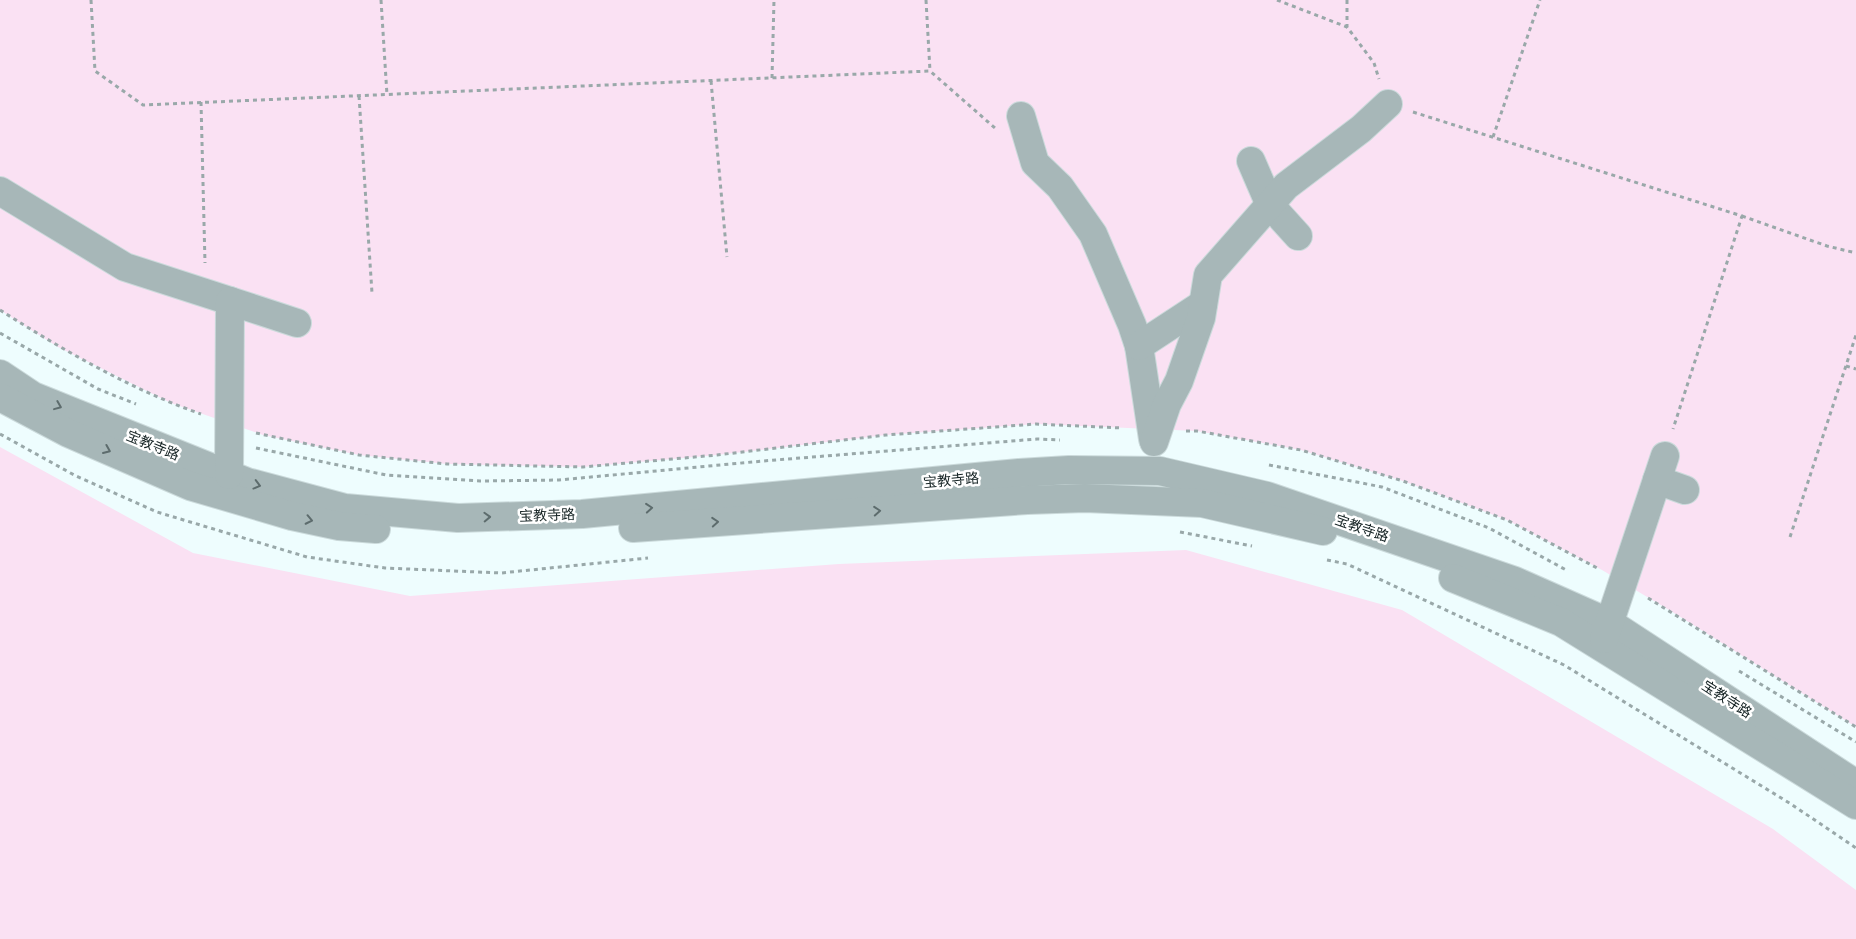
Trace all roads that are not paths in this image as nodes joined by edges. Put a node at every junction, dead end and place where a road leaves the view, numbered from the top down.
1 (1388, 104) road end
2 (1021, 116) dead end
3 (1251, 161) dead end
4 (0, 191) edge
5 (1270, 205) junction
6 (1298, 236) dead end
7 (217, 297) junction
8 (1203, 304) junction
9 (297, 323) dead end
10 (1139, 346) junction
11 (0, 374) edge
12 (0, 397) edge
13 (1154, 442) junction
14 (1160, 471) junction
15 (229, 475) junction
16 (1685, 490) dead end
17 (1605, 635) junction
18 (1856, 784) edge
19 (1856, 804) edge

1 - 5 street
2 - 10 street
3 - 5 street
4 - 7 street
5 - 6 street
5 - 8 street
7 - 9 street
7 - 15 street
8 - 10 street
8 - 13 street
10 - 13 street
11 -> 15 street, 宝教寺路
12 -> 17 street, 宝教寺路
13 - 14 street
15 -> 14 street, 宝教寺路
14 - 17 street, 宝教寺路
16 - 17 street
17 - 18 street, 宝教寺路
17 - 19 street, 宝教寺路

